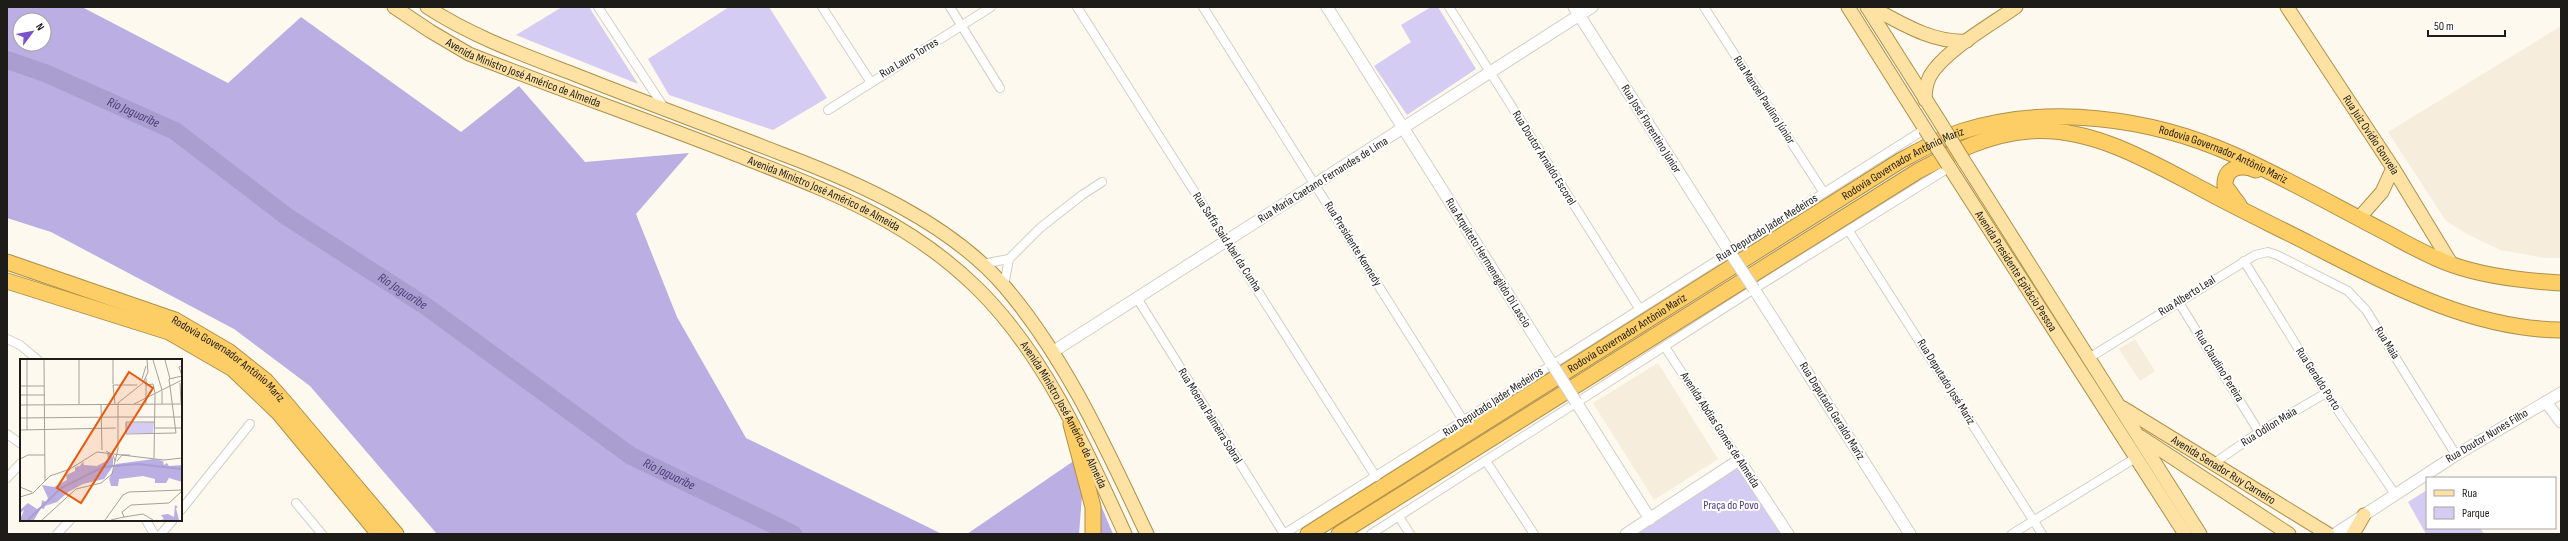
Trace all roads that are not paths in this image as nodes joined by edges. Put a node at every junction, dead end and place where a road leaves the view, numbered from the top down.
1 (394, 7) edge
2 (427, 7) edge
3 (598, 7) edge
4 (822, 7) edge
5 (950, 7) edge
6 (991, 7) edge
7 (1077, 7) edge
8 (1203, 7) edge
9 (1327, 7) edge
10 (1449, 7) edge
11 (1592, 7) edge
12 (1704, 7) edge
13 (1848, 7) edge
14 (1867, 7) edge
15 (1871, 7) edge
16 (2016, 7) edge
17 (2287, 7) edge
18 (1577, 11) edge
19 (962, 26) junction
20 (1967, 41) junction
21 (1491, 73) junction
22 (870, 81) junction
23 (1000, 88) dead end
24 (1925, 100) junction
25 (665, 109) junction
26 (828, 110) dead end
27 (1403, 129) junction
28 (1925, 129) junction
29 (1949, 166) junction
30 (2393, 168) junction
31 (2281, 179) junction
32 (1102, 182) dead end
33 (1317, 185) junction
34 (1824, 193) junction
35 (2252, 215) junction
36 (2359, 218) junction
37 (1849, 230) junction
38 (1227, 241) junction
39 (1729, 251) junction
40 (1009, 259) junction
41 (2244, 261) junction
42 (2289, 261) joint
43 (7, 262) edge
44 (982, 264) junction
45 (2452, 265) junction
46 (7, 281) edge
47 (2561, 283) edge
48 (1004, 286) junction
49 (1754, 289) junction
50 (1137, 298) junction
51 (2178, 301) junction
52 (1639, 308) junction
53 (2561, 330) edge
54 (7, 339) edge
55 (1666, 347) junction
56 (1054, 351) junction
57 (2089, 358) junction
58 (37, 359) edge
59 (1552, 364) junction
60 (2326, 393) junction
61 (2561, 393) edge
62 (1576, 402) junction
63 (2546, 402) junction
64 (2119, 406) junction
65 (1463, 420) junction
66 (2561, 422) edge
67 (250, 424) dead end
68 (1071, 424) junction
69 (2118, 427) junction
70 (2259, 432) junction
71 (7, 434) edge
72 (2138, 435) junction
73 (20, 443) edge
74 (2456, 455) junction
75 (2137, 457) junction
76 (1739, 460) junction
77 (1486, 461) junction
78 (20, 464) edge
79 (2213, 464) junction
80 (1376, 477) junction
81 (7, 478) edge
82 (2395, 494) junction
83 (296, 503) dead end
84 (182, 509) edge
85 (2364, 515) junction
86 (1399, 517) junction
87 (1650, 519) junction
88 (69, 521) edge
89 (147, 521) edge
90 (172, 521) edge
91 (2034, 521) junction
92 (57, 534) edge
93 (154, 534) edge
94 (161, 534) edge
95 (322, 534) edge
96 (379, 534) edge
97 (396, 534) edge
98 (1093, 534) edge
99 (1125, 534) edge
100 (1147, 534) edge
101 (1284, 534) edge
102 (1308, 534) edge
103 (1339, 534) edge
104 (1371, 534) edge
105 (1410, 534) edge
106 (1534, 534) edge
107 (1626, 534) edge
108 (1788, 534) edge
109 (1910, 534) edge
110 (2012, 534) edge
111 (2042, 534) edge
112 (2185, 534) edge
113 (2200, 534) edge
114 (2289, 534) edge
115 (2328, 534) edge
116 (2335, 534) edge
117 (2353, 534) edge

1 - 68 main road, Avenida Ministro José Américo de Almeida
2 - 25 main road, Avenida Ministro José Américo de Almeida
3 - 25 street
4 - 22 street
5 - 19 street
6 - 19 street, Rua Lauro Torres
7 - 38 street, Rua Saffa Said Abel da Cunha
8 - 33 street, Rua Presidente Kennedy
9 - 27 street, Rua Arquiteto Hermenegildo Di Lascio
10 - 21 street, Rua Doutor Arnaldo Escorel
11 - 18 street, Rua Maria Caetano Fernandes de Lima
12 - 34 street, Rua Manoel Paulino Júnior
13 - 28 main road, Avenida Presidente Epitácio Pessoa
14 - 24 main road, Avenida Presidente Epitácio Pessoa
15 - 20 main road
16 - 20 main road
17 - 30 main road, Rua Juiz Ovídio Gouveia
18 - 21 street, Rua Maria Caetano Fernandes de Lima
18 - 39 street, Rua José Florentino Júnior
19 - 22 street, Rua Lauro Torres
19 - 23 street
20 - 24 main road
21 - 27 street, Rua Maria Caetano Fernandes de Lima
21 - 52 street, Rua Doutor Arnaldo Escorel
22 - 26 street, Rua Lauro Torres
24 - 57 main road, Avenida Presidente Epitácio Pessoa, bridge
25 - 44 main road, Avenida Ministro José Américo de Almeida
27 - 33 street, Rua Maria Caetano Fernandes de Lima
27 - 59 street, Rua Arquiteto Hermenegildo Di Lascio
28 - 29 main road, Avenida Presidente Epitácio Pessoa, bridge
28 - 34 street, Rua Deputado Jader Medeiros
29 - 37 street
29 - 69 main road, Avenida Presidente Epitácio Pessoa
30 - 36 main road
30 - 45 main road, Rua Juiz Ovídio Gouveia
31 - 35 highway
31 - 36 highway, Rodovia Governador Antônio Mariz
31 - 102 highway, Rodovia Governador Antônio Mariz
32 - 40 street
33 - 38 street, Rua Maria Caetano Fernandes de Lima
33 - 65 street, Rua Presidente Kennedy
34 - 39 street, Rua Deputado Jader Medeiros
35 - 53 highway, Rodovia Governador Antônio Mariz
35 - 103 highway, Rodovia Governador Antônio Mariz
36 - 45 highway, Rodovia Governador Antônio Mariz
37 - 49 street
37 - 91 street, Rua Deputado José Mariz
38 - 50 street, Rua Maria Caetano Fernandes de Lima
38 - 80 street, Rua Saffa Said Abel da Cunha
39 - 49 street, Rua José Florentino Júnior, bridge
39 - 52 street, Rua Deputado Jader Medeiros
40 - 44 street
40 - 48 street
41 - 42 street, Rua Alberto Leal
41 - 51 street, Rua Alberto Leal
41 - 60 street, Rua Geraldo Porto
42 - 74 street, Rua Maia
43 - 97 highway, Rodovia Governador Antônio Mariz
44 - 48 main road, Avenida Ministro José Américo de Almeida
45 - 47 highway, Rodovia Governador Antônio Mariz
46 - 96 highway, Rodovia Governador Antônio Mariz
48 - 56 main road, Avenida Ministro José Américo de Almeida
49 - 55 street
49 - 109 street, Rua Deputado Geraldo Mariz
50 - 56 street, Rua Maria Caetano Fernandes de Lima
50 - 101 street, Rua Moema Palmeira Sobral
51 - 57 street, Rua Alberto Leal
51 - 70 street, Rua Claudino Pereira
52 - 59 street, Rua Deputado Jader Medeiros
54 - 58 street
55 - 62 street
55 - 76 street, Avenida Abdias Gomes de Almeida
56 - 100 main road, Avenida Ministro José Américo de Almeida
57 - 64 main road, Avenida Presidente Epitácio Pessoa
59 - 62 street, Rua Arquiteto Hermenegildo Di Lascio, bridge
59 - 65 street, Rua Deputado Jader Medeiros
60 - 70 street, Rua Odilon Maia
60 - 82 street, Rua Geraldo Porto
61 - 63 street, Rua Doutor Nunes Filho
62 - 77 street
62 - 87 street, Rua Arquiteto Hermenegildo Di Lascio
63 - 66 street
63 - 74 street, Rua Doutor Nunes Filho
64 - 72 main road, Avenida Presidente Epitácio Pessoa
64 - 79 main road, Avenida Senador Ruy Carneiro
65 - 80 street, Rua Deputado Jader Medeiros
67 - 84 street
68 - 98 highway
68 - 99 main road, Avenida Ministro José Américo de Almeida
69 - 72 main road
69 - 75 main road, Avenida Presidente Epitácio Pessoa
70 - 79 street, Rua Odilon Maia
71 - 73 street
72 - 113 main road, Avenida Presidente Epitácio Pessoa
72 - 114 main road, Avenida Senador Ruy Carneiro
74 - 82 street, Rua Doutor Nunes Filho
75 - 91 street
75 - 112 main road, Avenida Presidente Epitácio Pessoa
76 - 87 street
76 - 108 street, Avenida Abdias Gomes de Almeida
77 - 86 street
77 - 106 street
78 - 81 street
79 - 115 main road, Avenida Senador Ruy Carneiro
80 - 101 street, Rua Deputado Jader Medeiros
82 - 85 street, Rua Doutor Nunes Filho
83 - 95 street
85 - 116 street, Rua Doutor Nunes Filho
85 - 117 main road
86 - 104 street
86 - 105 street
87 - 107 street
88 - 92 street
89 - 93 street
90 - 94 street
91 - 110 street
91 - 111 street, Rua Deputado José Mariz

